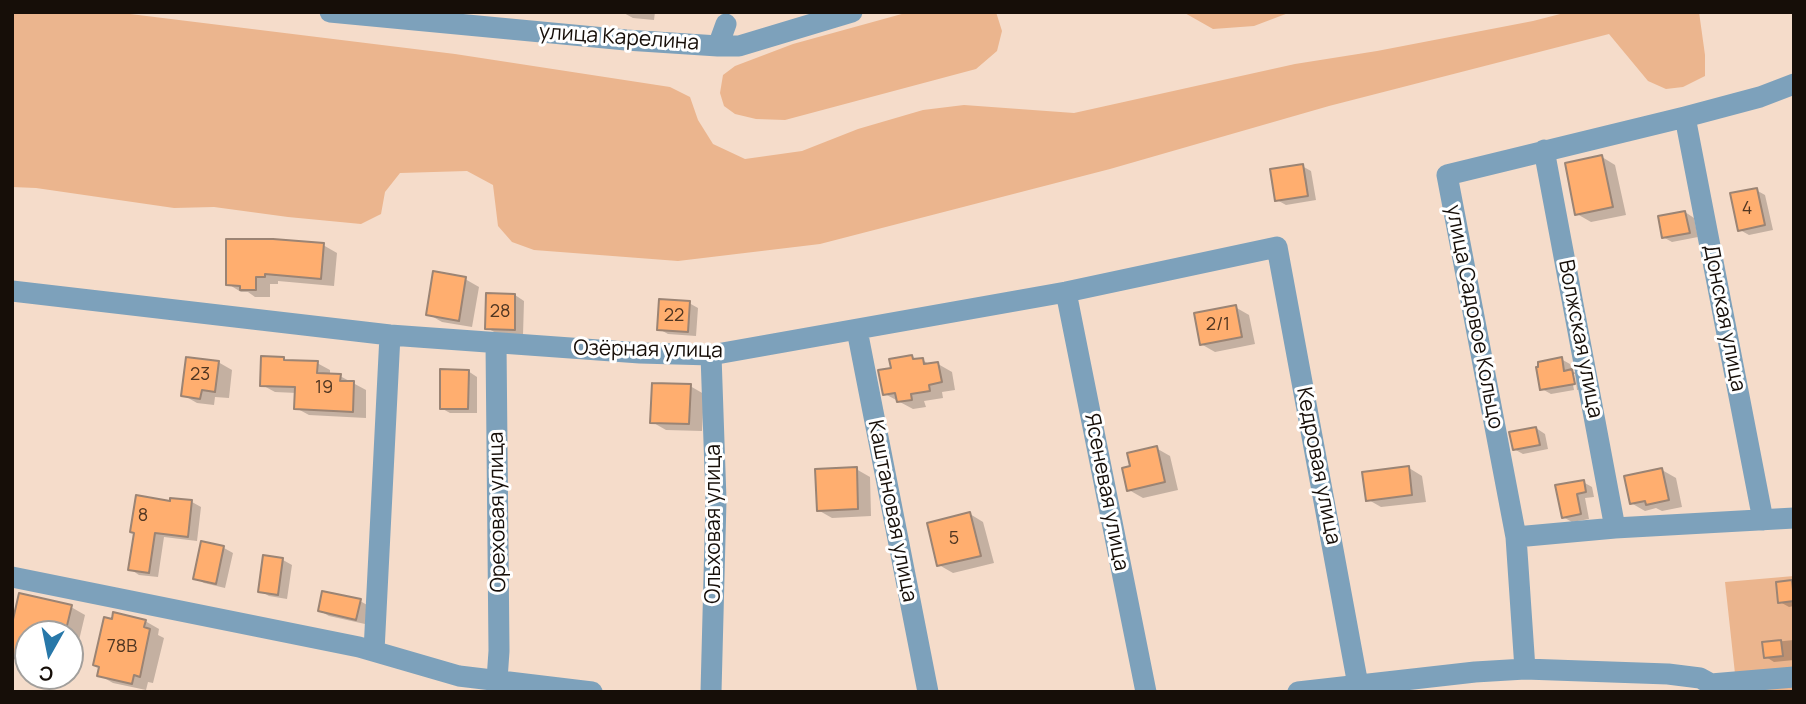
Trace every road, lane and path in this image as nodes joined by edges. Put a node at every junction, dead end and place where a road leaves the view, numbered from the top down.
1 (852, 12) edge
2 (337, 13) edge
3 (726, 24) dead end
4 (718, 46) junction
5 (1794, 84) edge
6 (1685, 117) junction
7 (1544, 150) junction
8 (1277, 247) joint
9 (12, 291) edge
10 (1066, 292) junction
11 (857, 330) junction
12 (390, 335) junction
13 (496, 343) junction
14 (711, 355) junction
15 (1794, 518) edge
16 (1763, 520) junction
17 (1615, 528) junction
18 (1516, 537) junction
19 (12, 577) edge
20 (374, 651) junction
21 (1525, 669) junction
22 (1794, 677) edge
23 (498, 680) junction
24 (1358, 685) junction
25 (1718, 688) edge
26 (592, 692) edge
27 (711, 692) edge
28 (928, 692) edge
29 (1146, 692) edge
30 (1298, 692) edge

1 - 4 street, улица Карелина
2 - 4 street, улица Карелина
3 - 4 street
5 - 6 street, улица Садовое Кольцо
6 - 7 street, улица Садовое Кольцо
6 - 16 street, Донская улица
7 - 17 street, Волжская улица
7 - 18 street, улица Садовое Кольцо
8 - 10 street, Озёрная улица
8 - 24 street, Кедровая улица
9 - 12 street, Озёрная улица
10 - 11 street, Озёрная улица
10 - 29 street, Ясеневая улица
11 - 14 street, Озёрная улица
11 - 28 street, Каштановая улица
12 - 13 street, Озёрная улица
12 - 20 street
13 - 14 street, Озёрная улица
13 - 23 street, Ореховая улица
14 - 27 street, Ольховая улица
15 - 16 street
16 - 17 street
17 - 18 street
18 - 21 street
19 - 20 street
20 - 23 street
21 - 24 street
21 - 25 street
22 - 25 street
23 - 26 street
24 - 30 street

